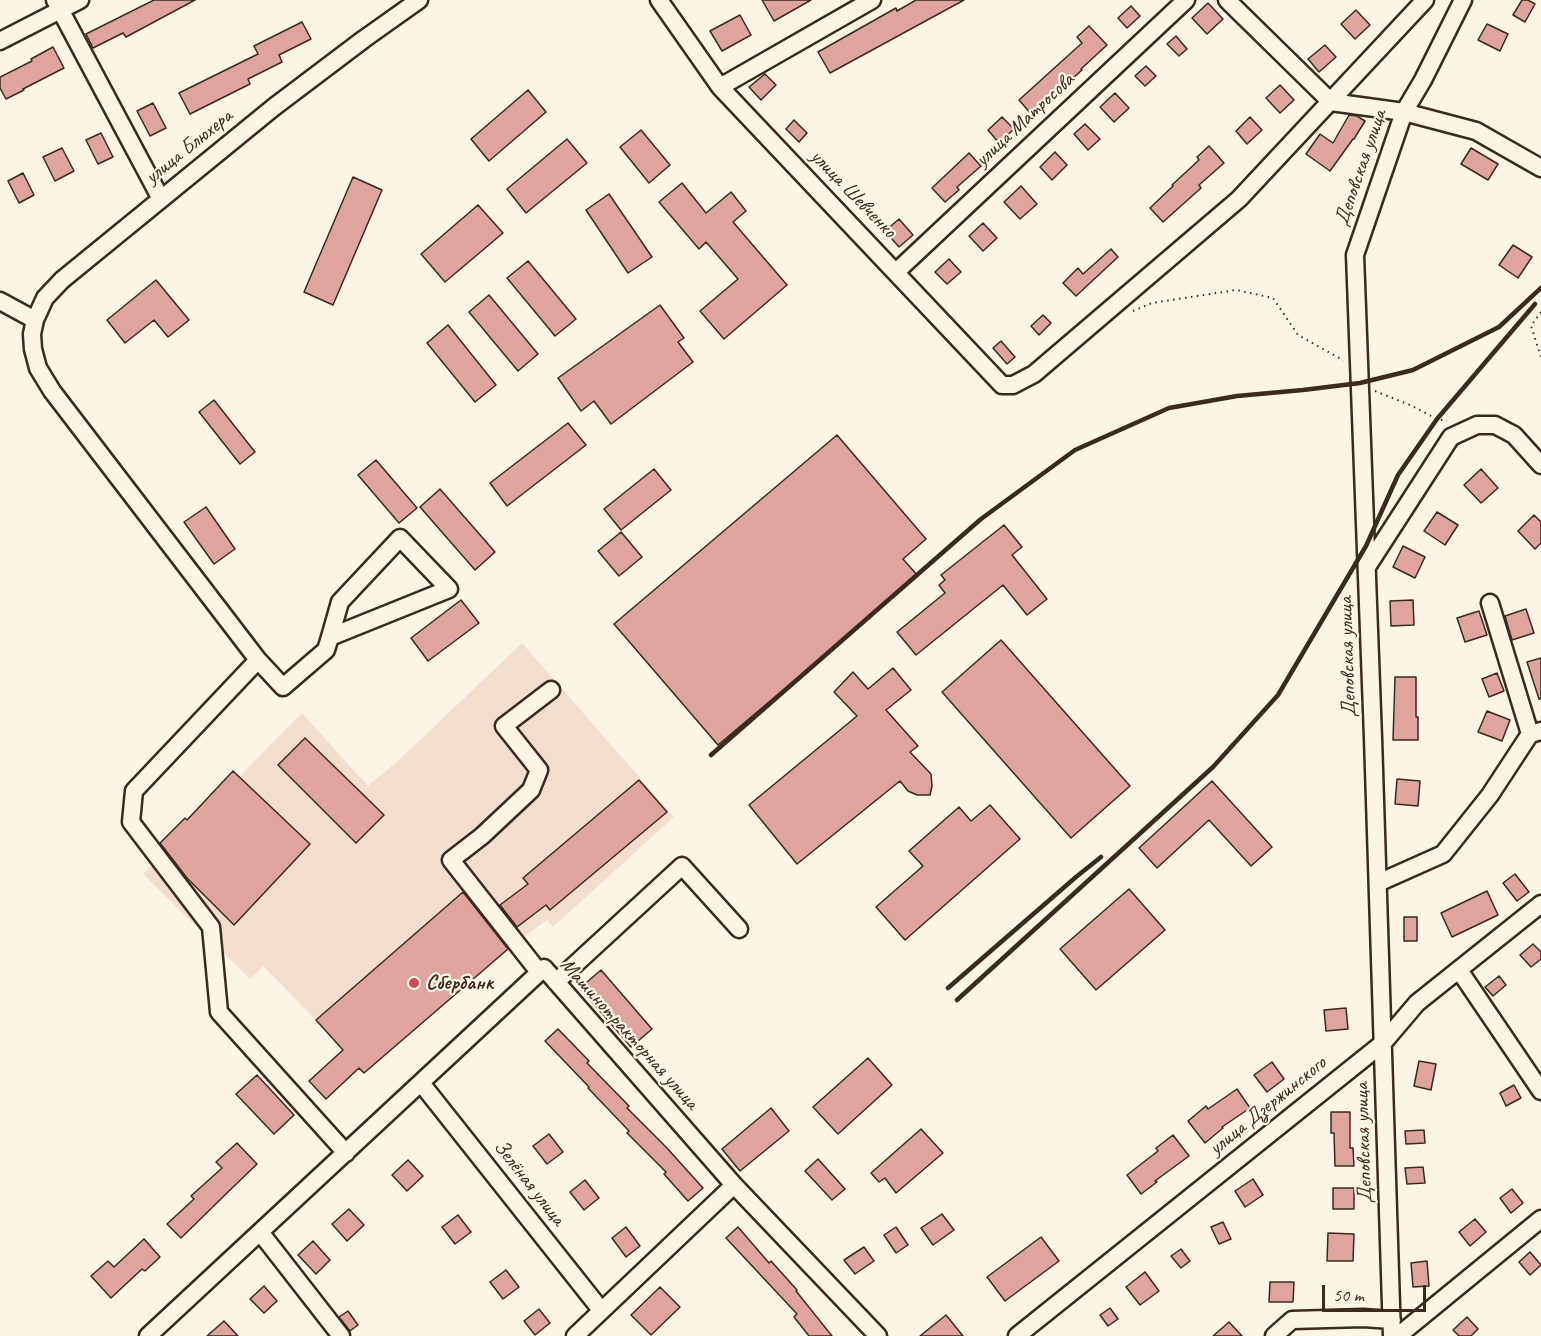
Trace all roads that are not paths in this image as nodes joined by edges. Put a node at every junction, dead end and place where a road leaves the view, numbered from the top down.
1 (80, 0) edge
2 (419, 0) edge
3 (659, 0) edge
4 (872, 0) edge
5 (1186, 0) edge
6 (1227, 0) edge
7 (1425, 0) edge
8 (1463, 0) edge
9 (58, 5) edge
10 (0, 41) edge
11 (720, 87) junction
12 (1331, 102) junction
13 (1404, 112) junction
14 (1541, 168) edge
15 (161, 199) junction
16 (896, 272) junction
17 (0, 301) edge
18 (35, 320) junction
19 (1034, 374) joint
20 (1541, 465) edge
21 (1367, 567) junction
22 (1490, 603) dead end
23 (330, 637) junction
24 (258, 660) junction
25 (551, 690) dead end
26 (1535, 732) edge
27 (1378, 883) junction
28 (1541, 904) edge
29 (739, 929) dead end
30 (1459, 970) junction
31 (539, 972) junction
32 (556, 982) junction
33 (1383, 1043) junction
34 (421, 1083) junction
35 (1541, 1091) edge
36 (346, 1153) junction
37 (734, 1185) junction
38 (1541, 1219) edge
39 (260, 1232) junction
40 (601, 1310) junction
41 (1394, 1331) edge
42 (148, 1336) edge
43 (341, 1336) edge
44 (575, 1336) edge
45 (878, 1336) edge
46 (1017, 1336) edge
47 (1274, 1336) edge

1 - 9 street
2 - 15 street, улица Блюхера
3 - 11 street, улица Шевченко
4 - 11 street
5 - 16 street, улица Матросова
6 - 12 street
7 - 12 street, Деповская улица
8 - 13 street, Деповская улица
9 - 10 street
9 - 15 street
11 - 16 street, улица Шевченко
12 - 13 street
12 - 19 street, Деповская улица
13 - 14 street
13 - 21 street, Деповская улица
15 - 18 street, улица Блюхера
16 - 19 street, улица Шевченко
17 - 18 street
18 - 24 street
20 - 21 street
21 - 27 street, Деповская улица
22 - 26 street
23 - 23 street
23 - 24 street
24 - 36 street
25 - 31 street
26 - 27 street
27 - 33 street, Деповская улица
28 - 30 street, улица Дзержинского
29 - 32 street
30 - 33 street, улица Дзержинского
30 - 35 street
31 - 32 street, Машинотракторная улица
31 - 34 street, Машинотракторная улица
32 - 37 street, Машинотракторная улица
33 - 41 street, Деповская улица
33 - 46 street, улица Дзержинского
34 - 36 street, Машинотракторная улица
34 - 40 street, Зелёная улица
36 - 39 street, Машинотракторная улица
37 - 40 street
37 - 45 street, Машинотракторная улица
38 - 41 street
39 - 42 street, Машинотракторная улица
39 - 43 street
40 - 44 street
41 - 47 street

